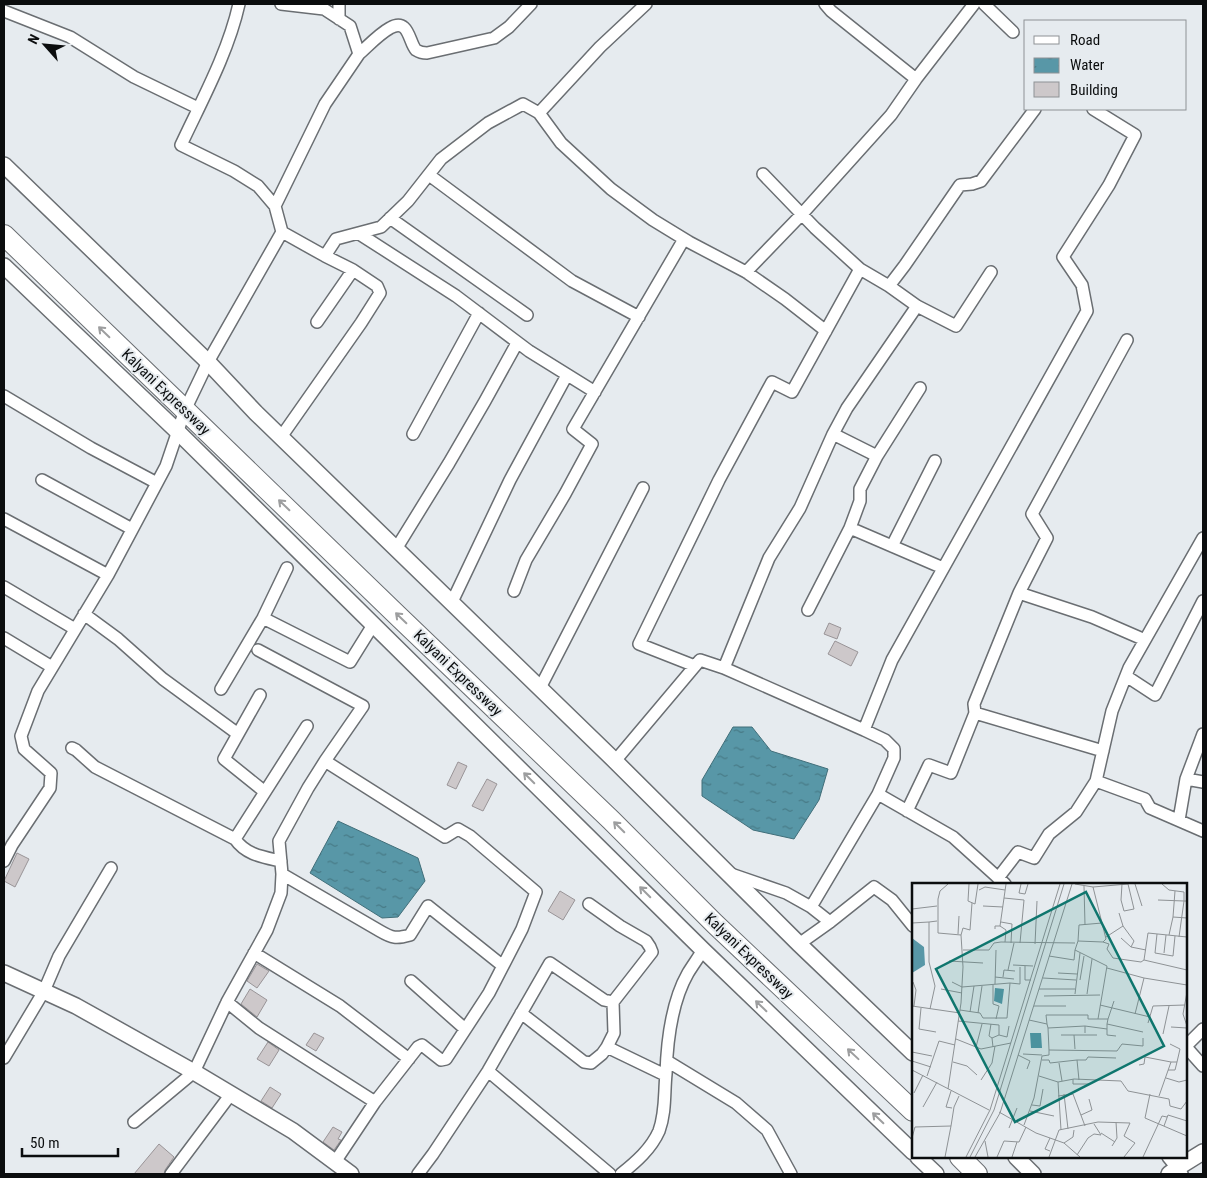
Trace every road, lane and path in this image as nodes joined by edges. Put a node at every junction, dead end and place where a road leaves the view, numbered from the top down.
1 (238, 4) edge
2 (281, 4) edge
3 (339, 4) edge
4 (531, 4) edge
5 (646, 4) edge
6 (825, 4) edge
7 (974, 4) edge
8 (984, 4) edge
9 (4, 11) edge
10 (339, 19) junction
11 (1013, 32) dead end
12 (359, 54) junction
13 (916, 79) junction
14 (198, 108) junction
15 (1034, 110) edge
16 (1095, 110) edge
17 (539, 113) junction
18 (4, 165) edge
19 (763, 174) dead end
20 (429, 175) junction
21 (275, 206) junction
22 (802, 214) junction
23 (390, 218) junction
24 (282, 232) junction
25 (358, 233) junction
26 (4, 235) edge
27 (684, 239) junction
28 (324, 256) junction
29 (4, 266) edge
30 (860, 269) junction
31 (353, 270) junction
32 (746, 272) junction
33 (991, 272) dead end
34 (889, 286) junction
35 (917, 306) junction
36 (479, 313) junction
37 (527, 315) dead end
38 (639, 317) junction
39 (317, 322) dead end
40 (826, 331) junction
41 (1127, 340) dead end
42 (517, 343) junction
43 (208, 362) junction
44 (567, 375) junction
45 (920, 388) dead end
46 (595, 392) junction
47 (4, 396) edge
48 (185, 410) junction
49 (178, 432) junction
50 (413, 434) dead end
51 (833, 434) junction
52 (281, 437) junction
53 (877, 456) junction
54 (935, 461) dead end
55 (42, 480) dead end
56 (156, 483) junction
57 (643, 488) dead end
58 (4, 519) edge
59 (850, 528) junction
60 (132, 529) junction
61 (1203, 538) edge
62 (892, 546) junction
63 (396, 549) junction
64 (287, 568) dead end
65 (943, 568) junction
66 (108, 575) junction
67 (4, 587) edge
68 (514, 591) dead end
69 (1018, 593) junction
70 (1203, 601) edge
71 (452, 602) junction
72 (808, 610) dead end
73 (84, 614) junction
74 (263, 618) junction
75 (373, 625) junction
76 (75, 629) junction
77 (4, 638) edge
78 (1145, 640) junction
79 (258, 650) dead end
80 (695, 666) junction
81 (52, 667) junction
82 (724, 668) junction
83 (1126, 676) junction
84 (540, 688) junction
85 (221, 689) dead end
86 (260, 695) dead end
87 (974, 713) junction
88 (307, 726) dead end
89 (864, 730) junction
90 (238, 734) junction
91 (1203, 734) edge
92 (72, 748) dead end
93 (1103, 751) junction
94 (325, 761) junction
95 (615, 761) junction
96 (1186, 779) junction
97 (1096, 781) junction
98 (1203, 782) edge
99 (265, 792) junction
100 (878, 794) junction
101 (907, 811) junction
102 (1179, 820) junction
103 (1203, 831) edge
104 (235, 839) junction
105 (4, 861) edge
106 (281, 861) junction
107 (111, 868) dead end
108 (729, 873) junction
109 (282, 874) junction
110 (1002, 881) edge
111 (589, 904) dead end
112 (812, 907) junction
113 (830, 922) junction
114 (912, 925) edge
115 (799, 944) junction
116 (703, 950) junction
117 (254, 953) junction
118 (503, 966) junction
119 (4, 973) edge
120 (411, 981) dead end
121 (44, 992) junction
122 (227, 1002) junction
123 (613, 1002) junction
124 (522, 1013) junction
125 (465, 1029) junction
126 (1203, 1029) edge
127 (1187, 1046) edge
128 (607, 1047) junction
129 (1187, 1048) edge
130 (912, 1052) edge
131 (4, 1058) edge
132 (408, 1059) junction
133 (667, 1061) junction
134 (1203, 1066) edge
135 (488, 1071) junction
136 (194, 1072) junction
137 (665, 1075) junction
138 (231, 1094) junction
139 (375, 1102) junction
140 (912, 1110) edge
141 (134, 1122) dead end
142 (912, 1151) edge
143 (1203, 1152) edge
144 (919, 1158) edge
145 (961, 1158) edge
146 (1017, 1158) edge
147 (334, 1162) junction
148 (1174, 1168) edge
149 (171, 1174) edge
150 (350, 1174) edge
151 (418, 1174) edge
152 (610, 1174) edge
153 (621, 1174) edge
154 (791, 1174) edge
155 (936, 1174) edge
156 (977, 1174) edge
157 (1033, 1174) edge

1 - 14 street
2 - 10 street
3 - 10 street
4 - 12 street
5 - 17 street
6 - 13 street
7 - 13 street
8 - 11 street
9 - 14 street
10 - 12 street
12 - 21 street
13 - 22 street
14 - 21 street
15 - 34 street
16 - 65 street
17 - 20 street
17 - 27 street
18 - 43 street
19 - 22 street
20 - 23 street
20 - 38 street
21 - 24 street
22 - 30 street
22 - 32 street
23 - 25 street
23 - 37 street
24 - 28 street
24 - 43 street
25 - 28 street
25 - 36 street
48 -> 26 highway, Kalyani Expressway
27 - 32 street
27 - 38 street
28 - 31 street
29 - 49 street
30 - 34 street
30 - 40 street
31 - 39 street
31 - 52 street
32 - 40 street
33 - 35 street
34 - 35 street
35 - 51 street
36 - 42 street
36 - 50 street
38 - 46 street
40 - 80 street
41 - 69 street
42 - 44 street
42 - 63 street
43 - 48 street
43 - 52 street
44 - 46 street
44 - 71 street
45 - 53 street
46 - 68 street
47 - 56 street
48 - 49 street
140 -> 48 highway, Kalyani Expressway
49 - 56 street
49 - 75 street
51 - 53 street
51 - 82 street
52 - 63 street
53 - 59 street
54 - 62 street
55 - 60 street
56 - 60 street
57 - 84 street
58 - 66 street
59 - 62 street
59 - 72 street
60 - 66 street
61 - 78 street
62 - 65 street
63 - 71 street
64 - 74 street
65 - 89 street
66 - 73 street
67 - 76 street
69 - 78 street
69 - 87 street
70 - 83 street
71 - 84 street
73 - 76 street
73 - 90 street
74 - 75 street
74 - 85 street
116 -> 75 street
76 - 81 street
77 - 81 street
78 - 83 street
79 - 94 street
80 - 82 street
80 - 95 street
81 - 105 street
82 - 89 street
83 - 93 street
84 - 95 street
86 - 90 street
87 - 93 street
87 - 101 street
88 - 99 street
89 - 100 street
90 - 99 street
91 - 96 street
92 - 104 street
93 - 97 street
94 - 106 street
94 - 118 street
95 - 108 street
96 - 98 street
96 - 102 street
97 - 102 street
97 - 110 street
99 - 104 street
100 - 101 street
100 - 112 street
101 - 110 street
102 - 103 street
104 - 106 street
106 - 109 street
107 - 121 street
108 - 112 street
108 - 115 street
109 - 117 street
109 - 118 street
111 - 123 street
112 - 113 street
113 - 114 street
113 - 115 street
115 - 130 street
116 - 133 street
142 -> 116 street
117 - 122 street
117 - 132 street
118 - 125 street
119 - 121 street
120 - 125 street
121 - 131 street
121 - 136 street
122 - 136 street
122 - 139 street
123 - 124 street
123 - 128 street
124 - 128 street
124 - 135 street
125 - 132 street
126 - 127 street
128 - 137 street
129 - 134 street
132 - 139 street
133 - 137 street
133 - 154 street
135 - 151 street
135 - 152 street
136 - 138 street
136 - 141 street
137 - 153 street
138 - 147 street
138 - 149 street
139 - 147 street
143 - 148 street
144 - 155 street
145 - 156 highway
146 - 157 street
147 - 150 street

